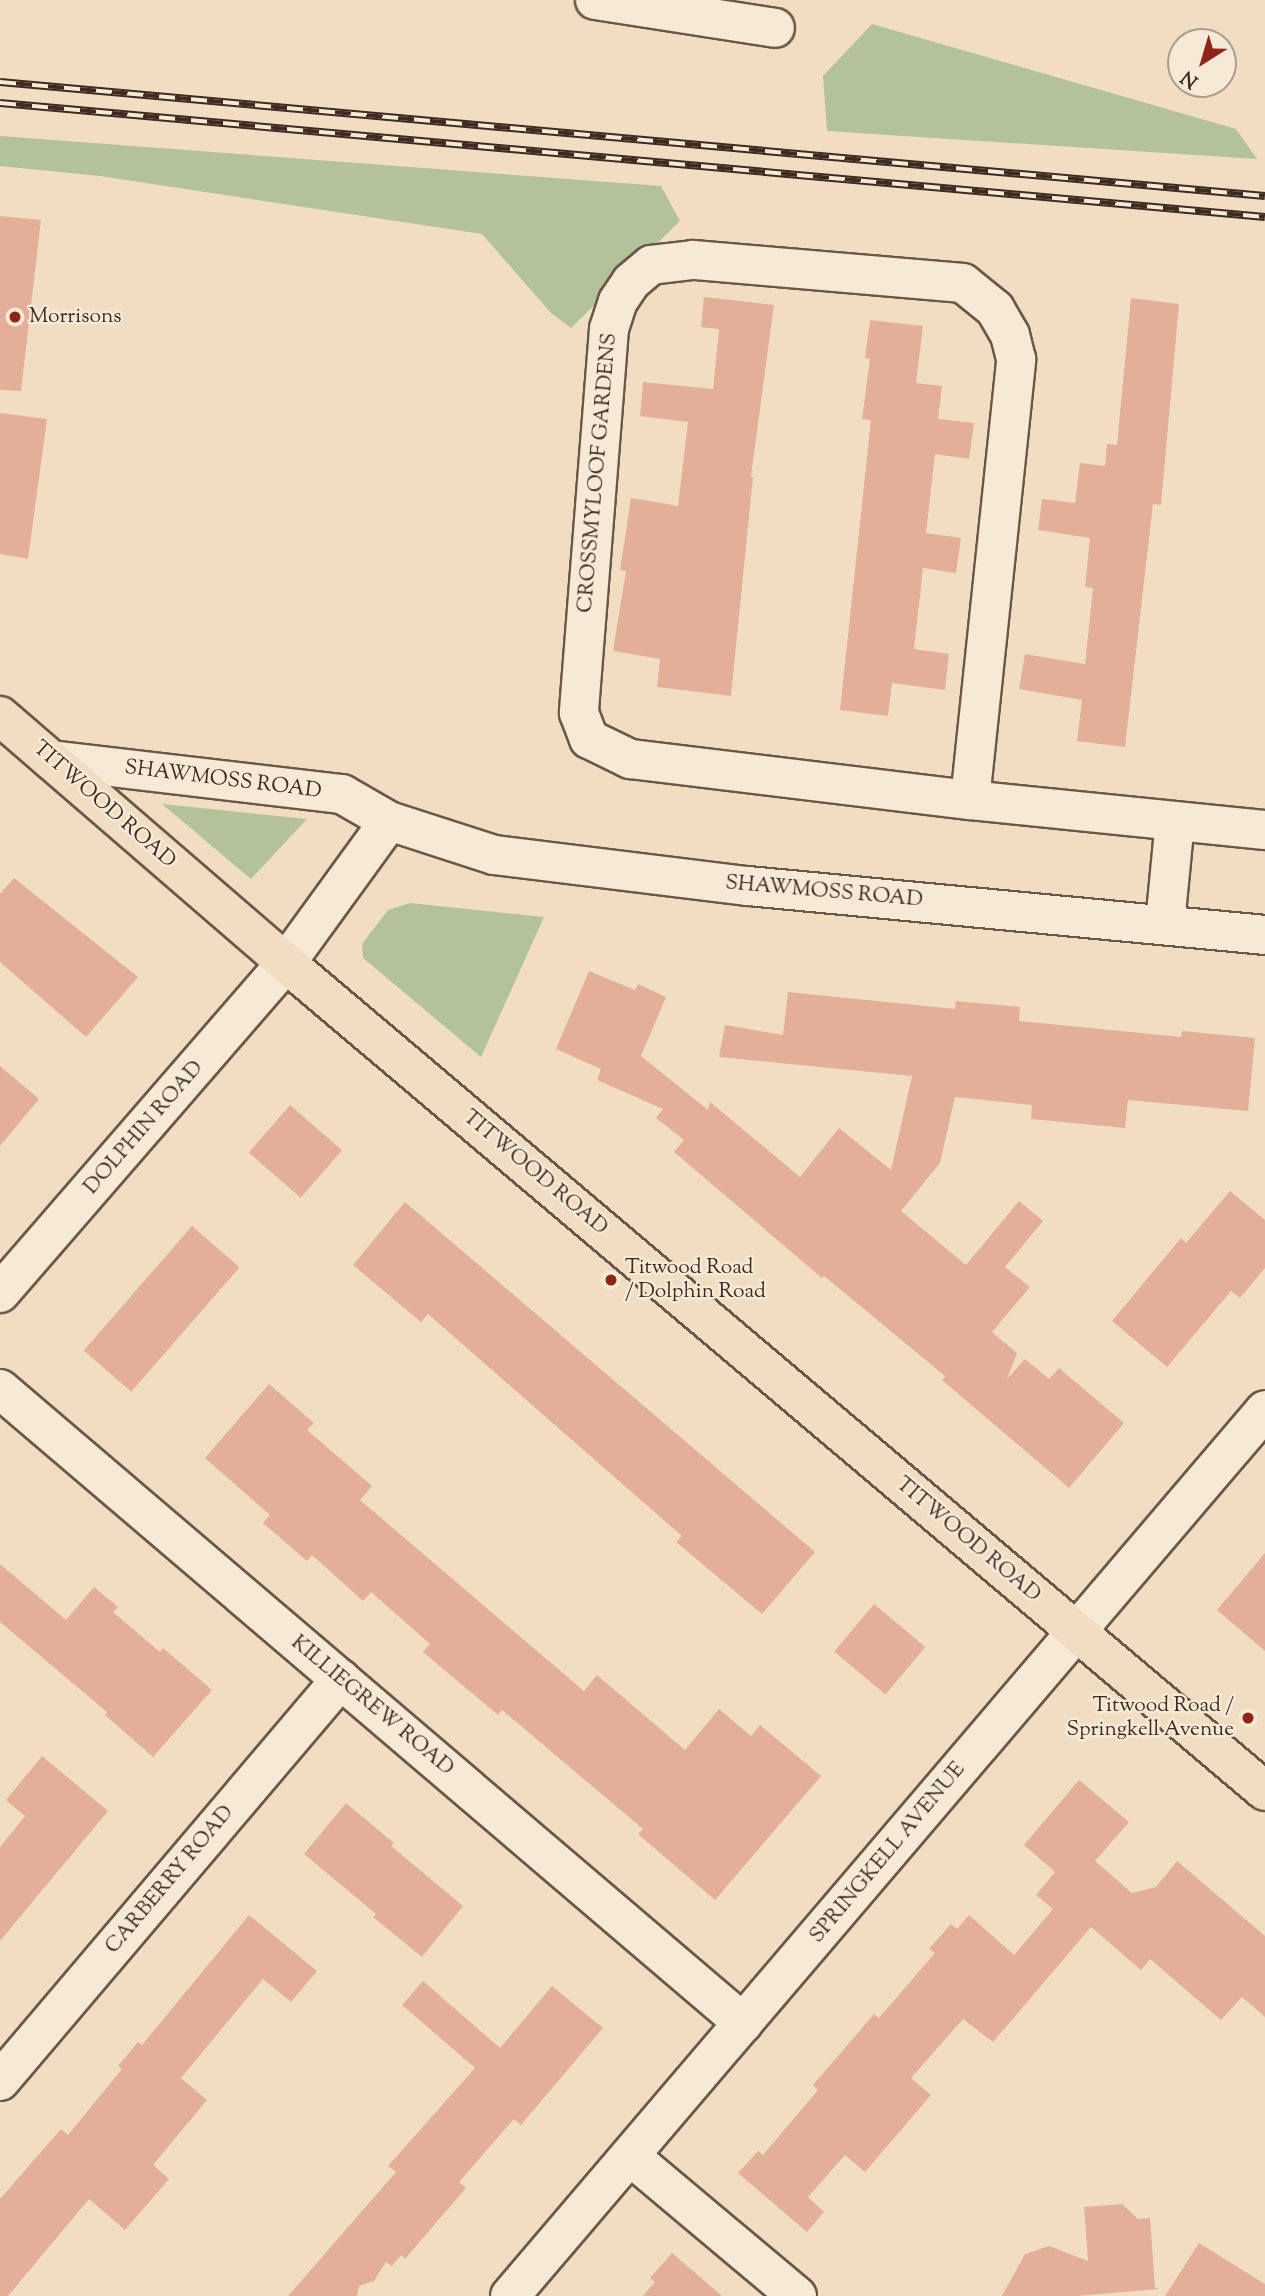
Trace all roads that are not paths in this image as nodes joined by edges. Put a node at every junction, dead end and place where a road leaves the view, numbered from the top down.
1 (595, 0) edge
2 (775, 27) dead end
3 (0, 716) edge
4 (51, 760) junction
5 (970, 800) junction
6 (389, 821) junction
7 (1175, 821) junction
8 (1265, 830) edge
9 (1165, 924) junction
10 (1265, 935) edge
11 (286, 963) junction
12 (0, 1293) edge
13 (0, 1389) edge
14 (1265, 1410) edge
15 (1077, 1632) junction
16 (341, 1679) junction
17 (1265, 1791) edge
18 (743, 2023) junction
19 (0, 2081) edge
20 (630, 2156) junction
21 (510, 2296) edge
22 (797, 2296) edge

1 - 2 street
3 - 4 main road, TITWOOD ROAD
4 - 6 street, SHAWMOSS ROAD
4 - 11 main road, TITWOOD ROAD
5 - 5 street, CROSSMYLOOF GARDENS
5 - 7 street, CROSSMYLOOF GARDENS
6 - 9 street, SHAWMOSS ROAD
6 - 11 street
7 - 8 street, CROSSMYLOOF GARDENS
7 - 9 street
9 - 10 street, SHAWMOSS ROAD
11 - 12 street, DOLPHIN ROAD
11 - 15 main road, TITWOOD ROAD
13 - 16 street, KILLIEGREW ROAD
14 - 15 street, SPRINGKELL AVENUE
15 - 17 main road, TITWOOD ROAD
15 - 18 street, SPRINGKELL AVENUE
16 - 18 street, KILLIEGREW ROAD
16 - 19 street, CARBERRY ROAD
18 - 20 street, SPRINGKELL AVENUE
20 - 21 street, SPRINGKELL AVENUE
20 - 22 street

